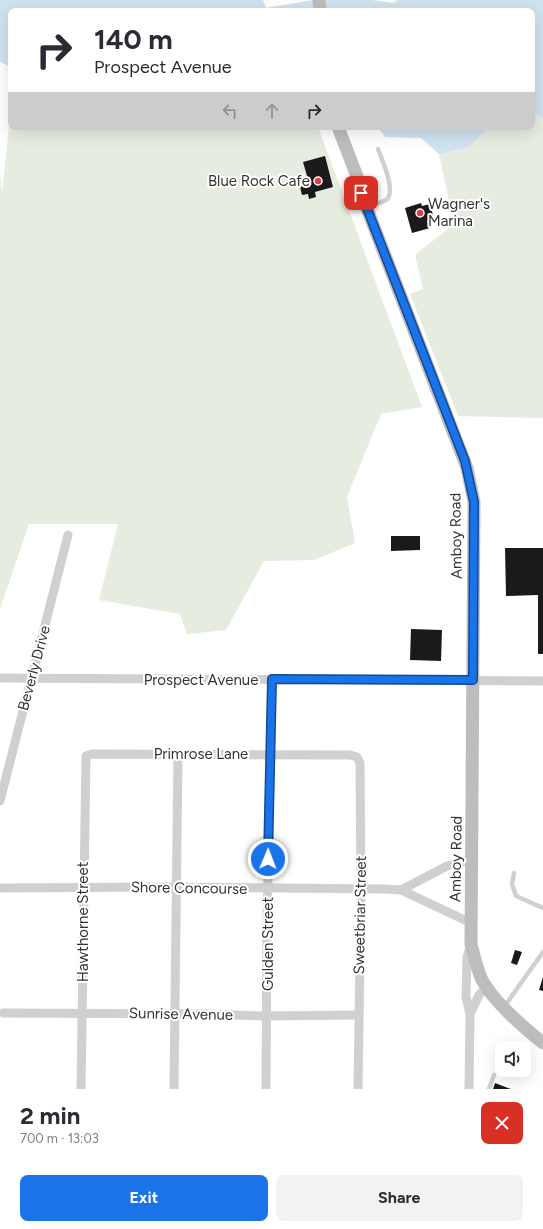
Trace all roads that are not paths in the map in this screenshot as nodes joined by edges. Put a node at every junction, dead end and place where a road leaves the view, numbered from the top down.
1 (339, 130) edge
2 (378, 149) dead end
3 (366, 206) junction
4 (68, 535) dead end
5 (0, 678) edge
6 (31, 679) junction
7 (272, 679) junction
8 (473, 680) junction
9 (543, 681) edge
10 (270, 753) junction
11 (178, 754) junction
12 (341, 754) joint
13 (86, 756) joint
14 (1, 795) edge
15 (472, 860) junction
16 (514, 873) dead end
17 (83, 887) junction
18 (175, 887) junction
19 (0, 888) edge
20 (268, 889) junction
21 (361, 890) junction
22 (401, 890) junction
23 (543, 908) edge
24 (471, 923) junction
25 (471, 944) junction
26 (543, 952) edge
27 (487, 987) junction
28 (504, 1007) junction
29 (82, 1012) junction
30 (3, 1013) dead end
31 (175, 1013) junction
32 (470, 1014) junction
33 (359, 1015) junction
34 (268, 1016) junction
35 (543, 1043) edge
36 (494, 1075) dead end
37 (81, 1089) edge
38 (174, 1089) edge
39 (266, 1089) edge
40 (358, 1089) edge
41 (469, 1089) edge
42 (489, 1089) edge

1 - 3 main road, Amboy Road
2 - 3 lane
3 - 8 main road, Amboy Road
4 - 6 street, Beverly Drive
5 - 6 street, Prospect Avenue
6 - 7 street, Prospect Avenue
6 - 14 street, Beverly Drive
7 - 8 street, Prospect Avenue
7 - 10 street, Gulden Street
8 - 9 street, Prospect Avenue
8 - 15 main road, Amboy Road
10 - 11 street, Primrose Lane
10 - 12 street, Primrose Lane
10 - 20 street, Gulden Street
11 - 13 street, Primrose Lane
11 - 18 street
12 - 21 street, Sweetbriar Street
13 - 17 street, Hawthorne Street
15 - 22 street, Shore Concourse
15 - 24 main road, Amboy Road
16 - 23 lane
17 - 18 street, Shore Concourse
17 - 19 street, Shore Concourse
17 - 29 street, Hawthorne Street
18 - 20 street, Shore Concourse
18 - 31 street
20 - 21 street, Shore Concourse
20 - 34 street, Gulden Street
21 - 22 street, Shore Concourse
21 - 33 street, Sweetbriar Street
22 - 24 street, Shore Concourse
24 - 25 main road, Amboy Road
25 - 27 main road, Amboy Road
25 - 32 street, Amboy Road
26 - 28 lane
27 - 28 main road, Amboy Road
27 - 32 street, Amboy Road
28 - 35 main road, Amboy Road
29 - 30 street, Sunrise Avenue
29 - 31 street, Sunrise Avenue
29 - 37 street, Hawthorne Street
31 - 34 street, Sunrise Avenue
31 - 38 street
32 - 41 street, Amboy Road
33 - 34 street, Sunrise Avenue
33 - 40 street, Sweetbriar Street
34 - 39 street, Gulden Street
36 - 42 lane

